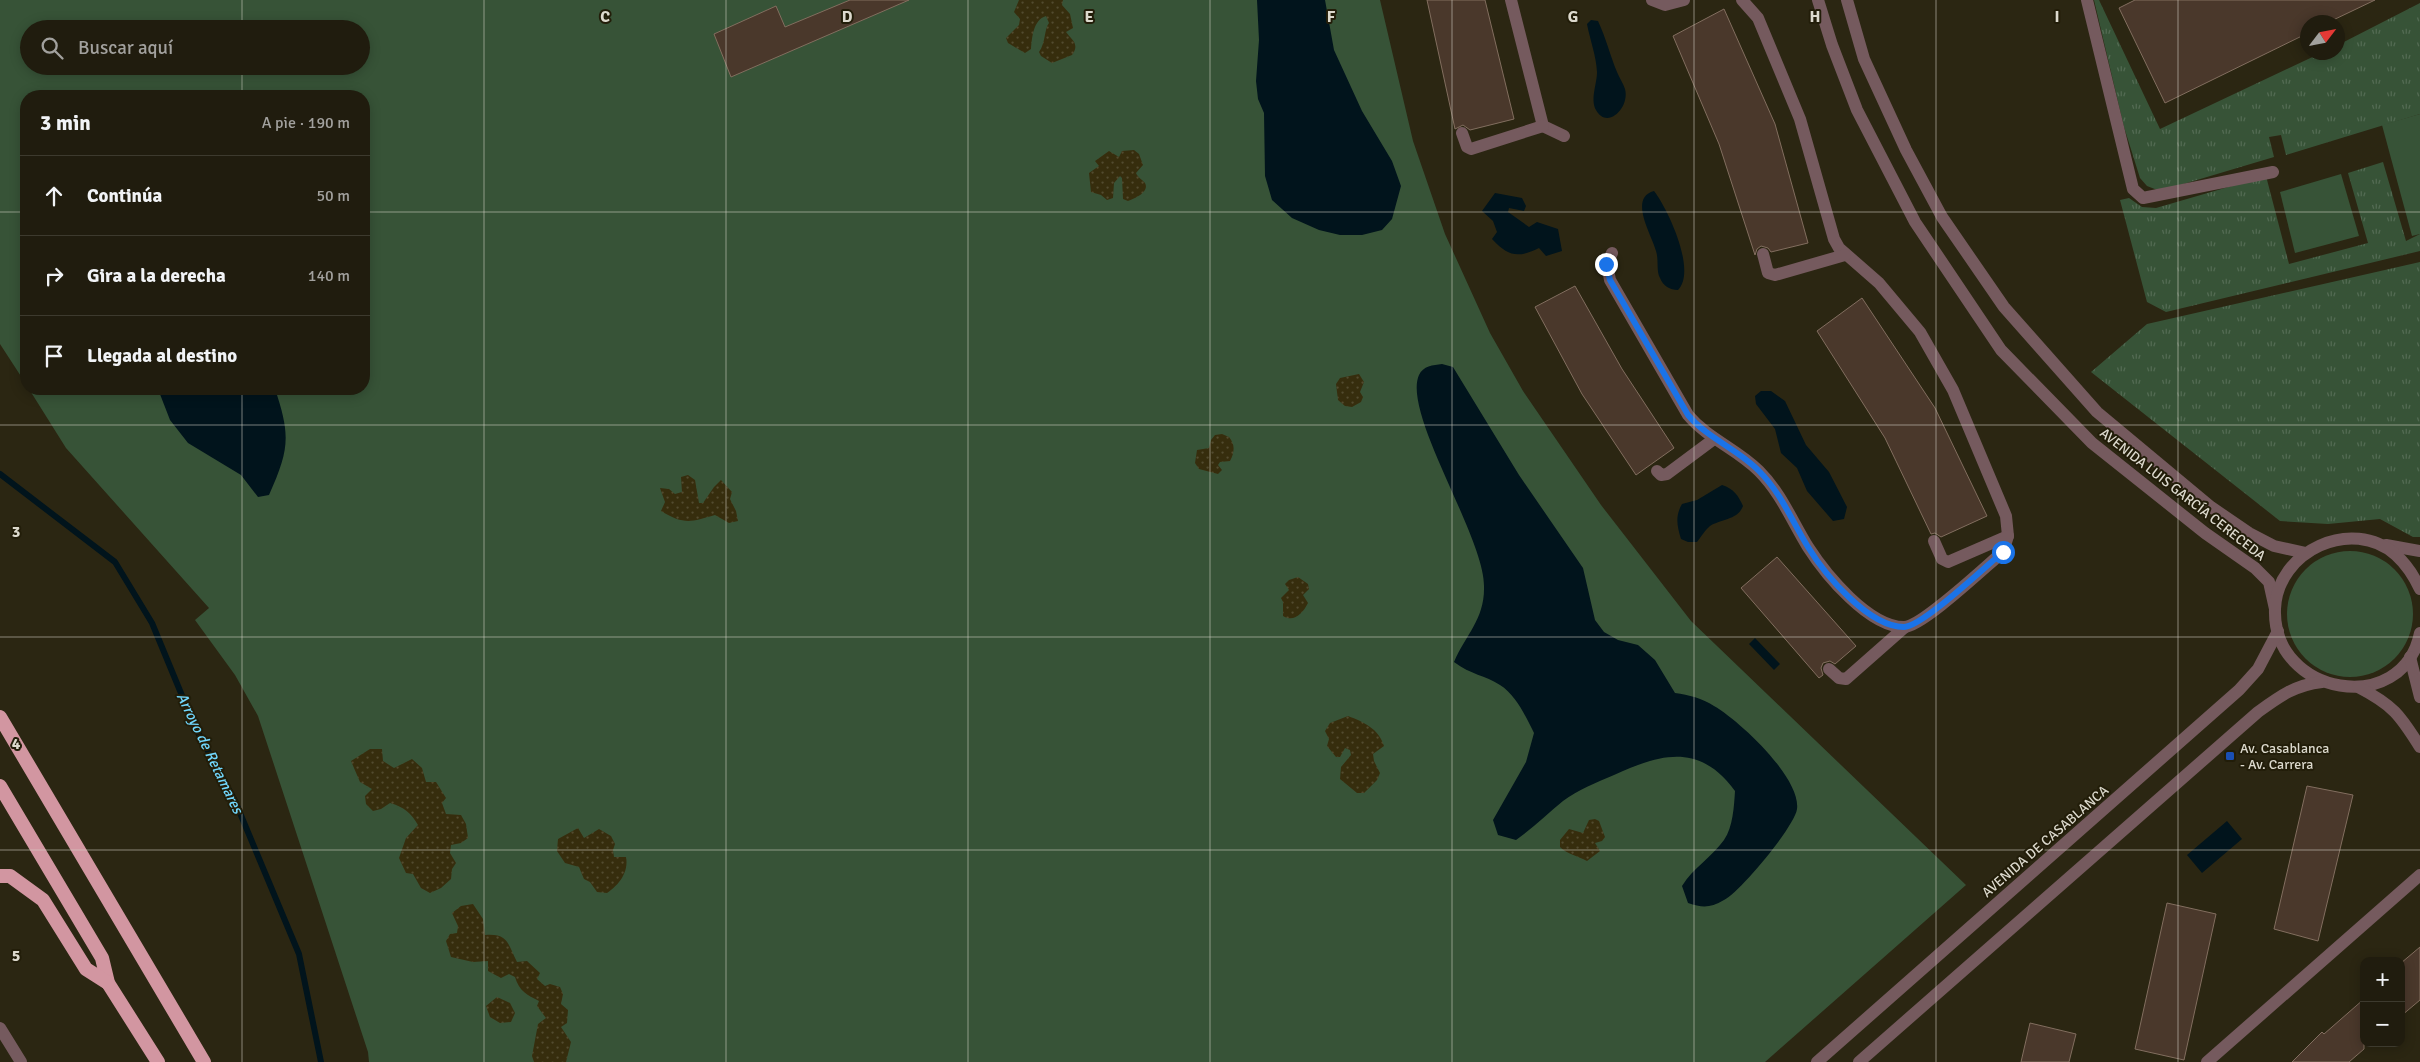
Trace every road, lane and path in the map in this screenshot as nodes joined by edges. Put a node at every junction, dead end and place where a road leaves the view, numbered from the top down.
1 (1512, 0) edge
2 (1652, 0) edge
3 (1684, 0) edge
4 (1742, 0) edge
5 (1818, 0) edge
6 (1847, 0) edge
7 (2087, 0) edge
8 (1543, 126) junction
9 (1462, 132) dead end
10 (1564, 136) dead end
11 (2273, 172) dead end
12 (1612, 253) dead end
13 (1763, 254) dead end
14 (1845, 254) junction
15 (1714, 439) junction
16 (1657, 471) dead end
17 (2008, 536) junction
18 (1934, 541) dead end
19 (2376, 543) junction
20 (2420, 551) edge
21 (2306, 553) junction
22 (2420, 589) edge
23 (2275, 609) junction
24 (1905, 627) junction
25 (2278, 631) junction
26 (2420, 633) edge
27 (2410, 657) junction
28 (1829, 669) dead end
29 (2322, 682) junction
30 (2358, 687) junction
31 (2420, 697) edge
32 (0, 717) edge
33 (2420, 747) edge
34 (0, 786) edge
35 (2420, 875) edge
36 (0, 876) edge
37 (108, 983) junction
38 (0, 1028) edge
39 (21, 1062) edge
40 (158, 1062) edge
41 (204, 1062) edge
42 (1817, 1062) edge
43 (1858, 1062) edge
44 (2207, 1062) edge

1 - 8 street
2 - 3 street
4 - 14 street
5 - 23 street, AVENIDA LUIS GARCÍA CERECEDA
6 - 21 street, AVENIDA LUIS GARCÍA CERECEDA
7 - 11 street
8 - 9 street
8 - 10 street
12 - 15 street
13 - 14 street
14 - 17 street
15 - 16 street
15 - 24 street
17 - 18 street
17 - 24 street
19 - 20 street
19 - 21 street
19 - 22 street
21 - 23 street
23 - 25 street, AVENIDA LUIS GARCÍA CERECEDA
24 - 28 street
25 - 29 street, AVENIDA LUIS GARCÍA CERECEDA
25 - 42 street, AVENIDA DE CASABLANCA
26 - 27 street
27 - 30 street
27 - 31 street
29 - 30 street
29 - 43 street
30 - 33 street
32 - 41 highway
34 - 37 highway
35 - 44 street
36 - 37 highway
37 - 40 highway
38 - 39 street

